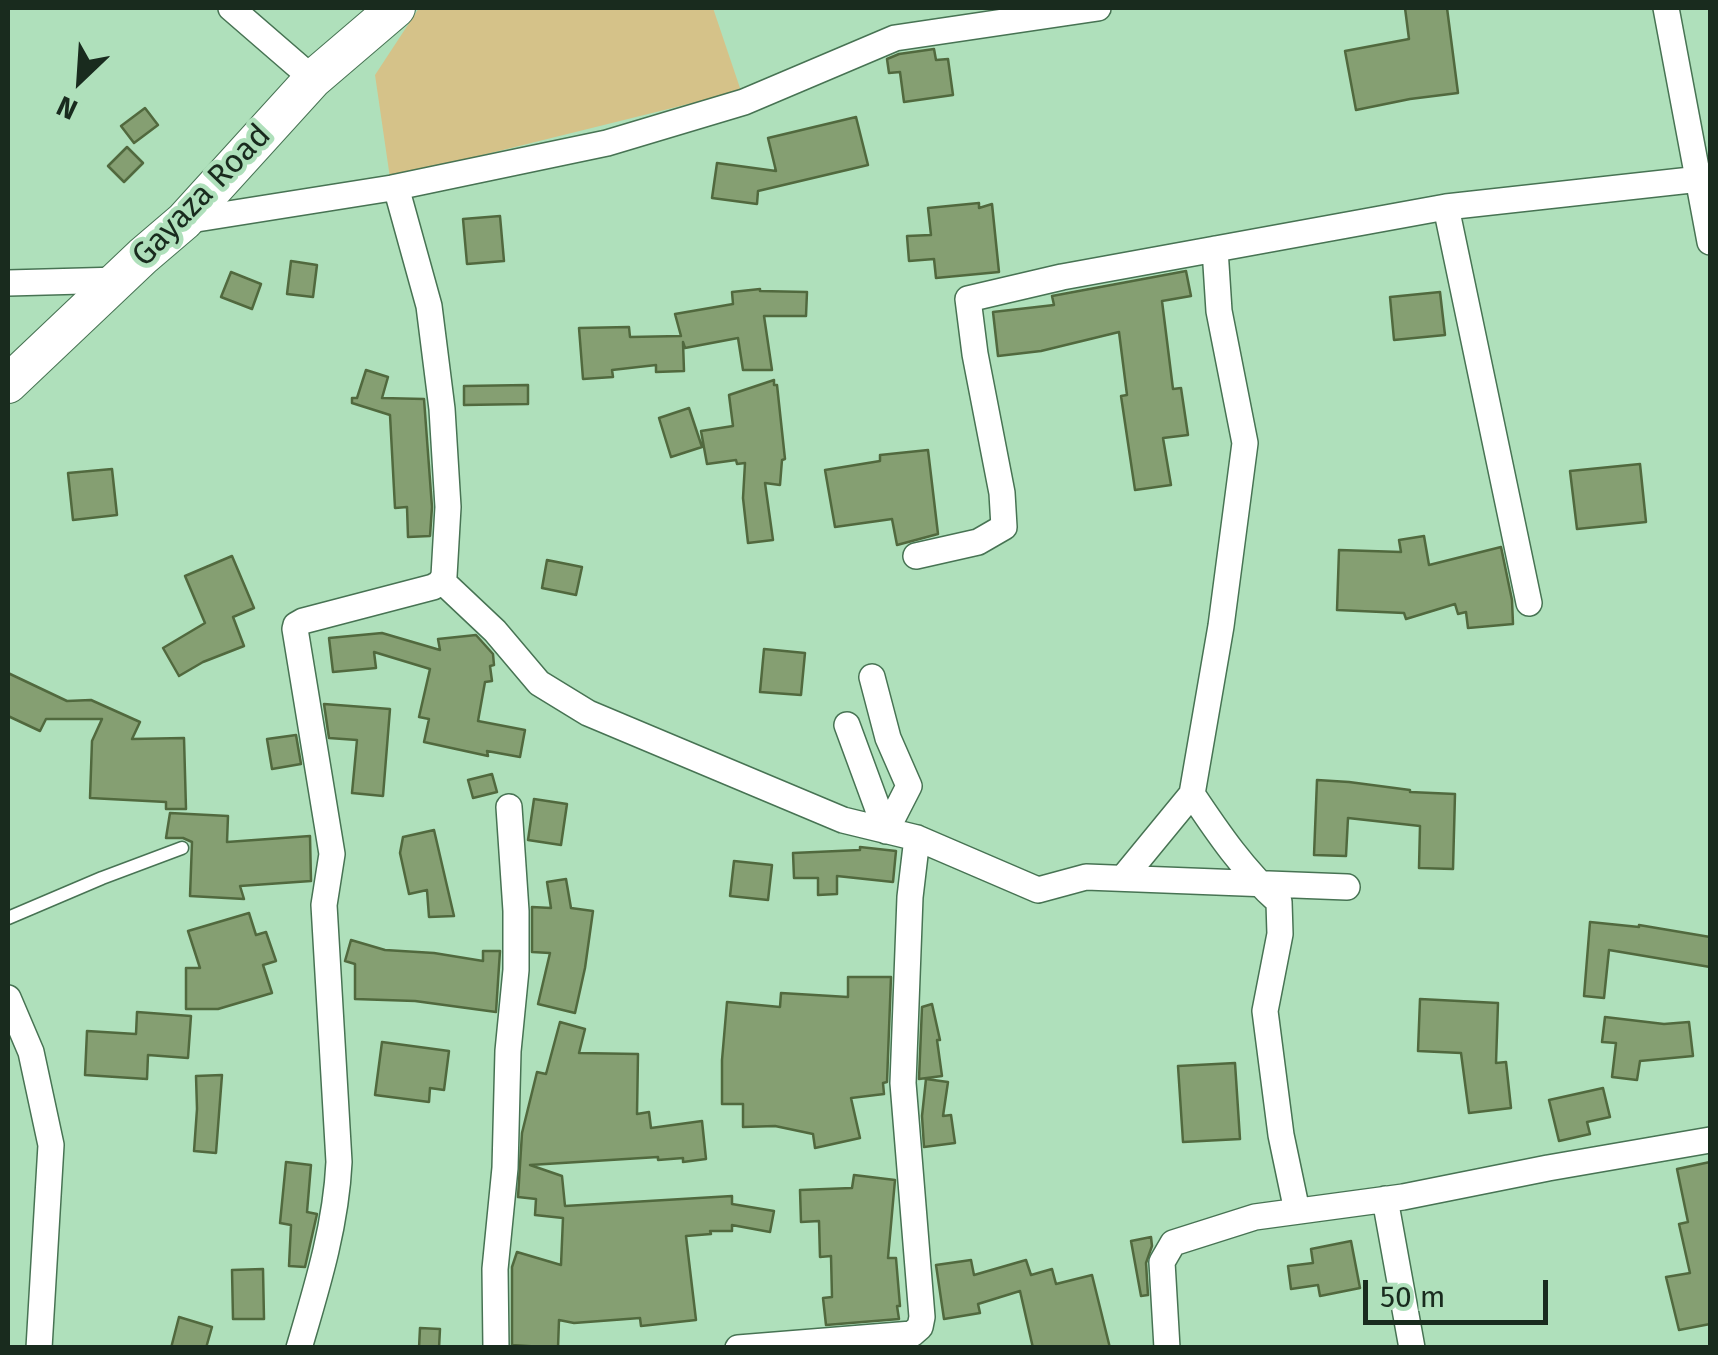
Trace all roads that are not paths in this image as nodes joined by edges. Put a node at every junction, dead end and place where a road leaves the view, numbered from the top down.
1 (230, 8) edge
2 (396, 8) edge
3 (1098, 8) edge
4 (1666, 8) edge
5 (314, 79) junction
6 (1700, 179) junction
7 (396, 187) junction
8 (1446, 207) junction
9 (184, 221) junction
10 (1710, 242) edge
11 (1215, 249) junction
12 (120, 280) junction
13 (8, 282) edge
14 (8, 384) edge
15 (916, 556) dead end
16 (442, 580) junction
17 (1528, 603) dead end
18 (872, 676) dead end
19 (847, 725) dead end
20 (1192, 794) junction
21 (509, 807) dead end
22 (886, 830) junction
23 (917, 838) junction
24 (182, 848) dead end
25 (1123, 878) junction
26 (1258, 884) junction
27 (1346, 887) dead end
28 (8, 918) edge
29 (8, 998) edge
30 (1710, 1140) edge
31 (1385, 1200) junction
32 (1297, 1211) junction
33 (40, 1348) edge
34 (299, 1348) edge
35 (496, 1348) edge
36 (738, 1348) edge
37 (1167, 1348) edge
38 (1412, 1348) edge

1 - 5 street
2 - 5 main road, Gayaza Road
3 - 7 street
4 - 6 street
5 - 9 main road, Gayaza Road
6 - 8 street
6 - 10 street
7 - 9 street
7 - 16 street
8 - 11 street
8 - 17 street
9 - 12 main road, Gayaza Road
11 - 15 street
11 - 20 street
12 - 13 street
12 - 14 main road, Gayaza Road
16 - 22 street
16 - 34 street
18 - 22 street
19 - 22 street
20 - 25 street
20 - 26 street
21 - 35 street
22 - 23 street
23 - 25 street
23 - 36 street
24 - 28 lane
25 - 26 street
26 - 27 street
26 - 32 street
29 - 33 street
30 - 31 street
31 - 32 street
31 - 38 street
32 - 37 street

